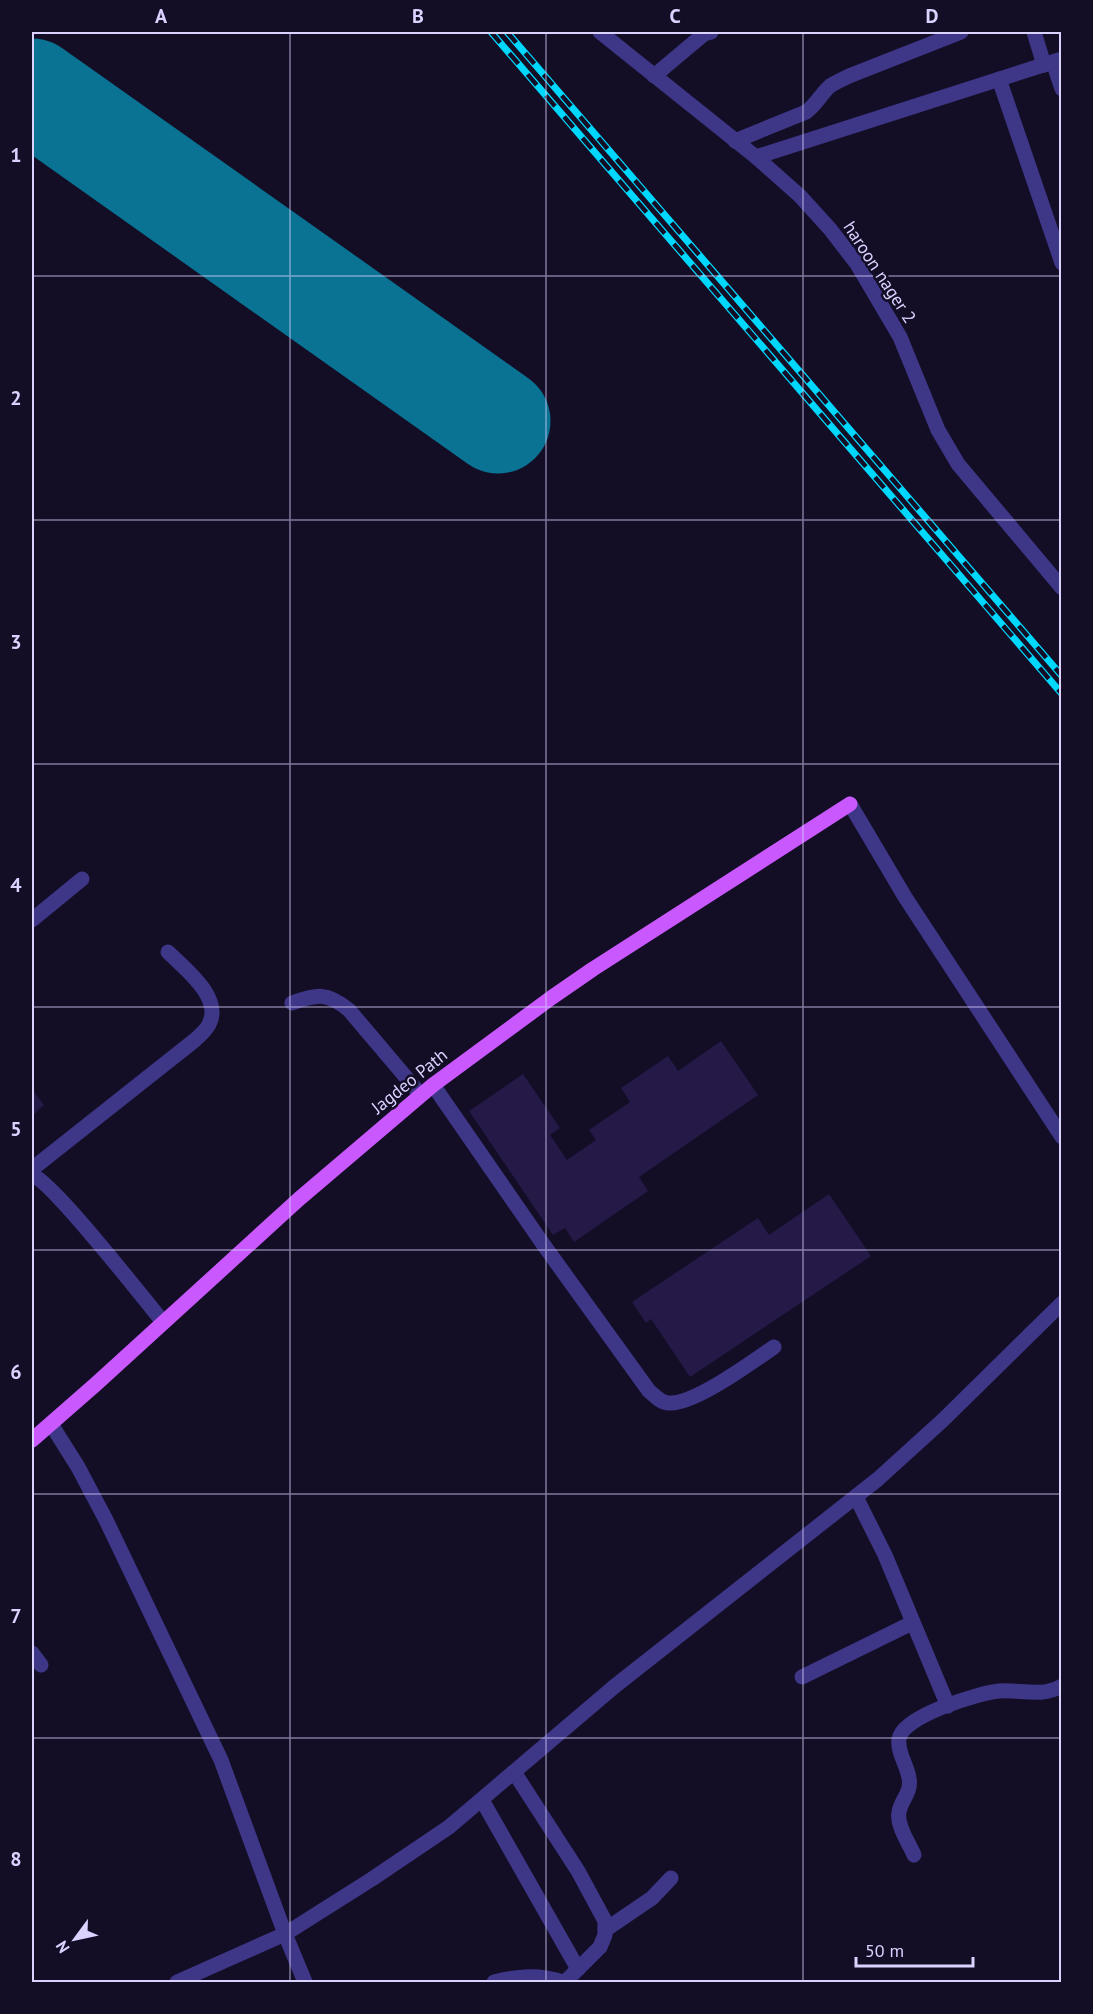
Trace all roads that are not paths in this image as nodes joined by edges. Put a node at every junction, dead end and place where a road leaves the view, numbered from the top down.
1 (600, 32) edge
2 (711, 32) edge
3 (961, 32) edge
4 (1034, 32) edge
5 (1053, 62) edge
6 (654, 76) junction
7 (999, 79) junction
8 (1062, 89) edge
9 (735, 141) junction
10 (756, 157) junction
11 (1062, 263) edge
12 (1062, 588) edge
13 (850, 804) joint
14 (82, 879) dead end
15 (32, 919) edge
16 (168, 952) dead end
17 (292, 1003) dead end
18 (427, 1090) junction
19 (1062, 1137) edge
20 (32, 1169) edge
21 (32, 1175) edge
22 (1062, 1303) edge
23 (163, 1322) junction
24 (774, 1347) dead end
25 (51, 1424) junction
26 (32, 1440) edge
27 (856, 1497) junction
28 (912, 1623) junction
29 (802, 1677) dead end
30 (1062, 1686) edge
31 (948, 1706) junction
32 (514, 1772) junction
33 (482, 1800) junction
34 (914, 1855) dead end
35 (671, 1878) dead end
36 (605, 1930) junction
37 (285, 1934) junction
38 (578, 1969) junction
39 (177, 1983) edge
40 (305, 1983) edge
41 (494, 1983) edge
42 (564, 1983) edge

1 - 6 street, haroon nager 2
2 - 6 street
3 - 9 street
4 - 5 street
5 - 7 street
5 - 8 street
6 - 9 street, haroon nager 2
7 - 10 street
7 - 11 street
9 - 10 street, haroon nager 2
10 - 12 street, haroon nager 2
13 - 18 main road, Jagdeo Path
13 - 19 street
14 - 15 street
16 - 20 street
17 - 18 street
18 - 23 main road, Jagdeo Path
18 - 24 street
21 - 23 street
22 - 27 street
23 - 25 main road, Jagdeo Path
25 - 26 main road, Jagdeo Path
25 - 37 street
27 - 28 street
27 - 32 street
28 - 29 street
28 - 31 street
30 - 31 street
31 - 34 street
32 - 33 street
32 - 36 street
33 - 37 street
33 - 38 street
35 - 36 street
36 - 38 street
37 - 39 street
37 - 40 street
38 - 42 street
41 - 42 street

